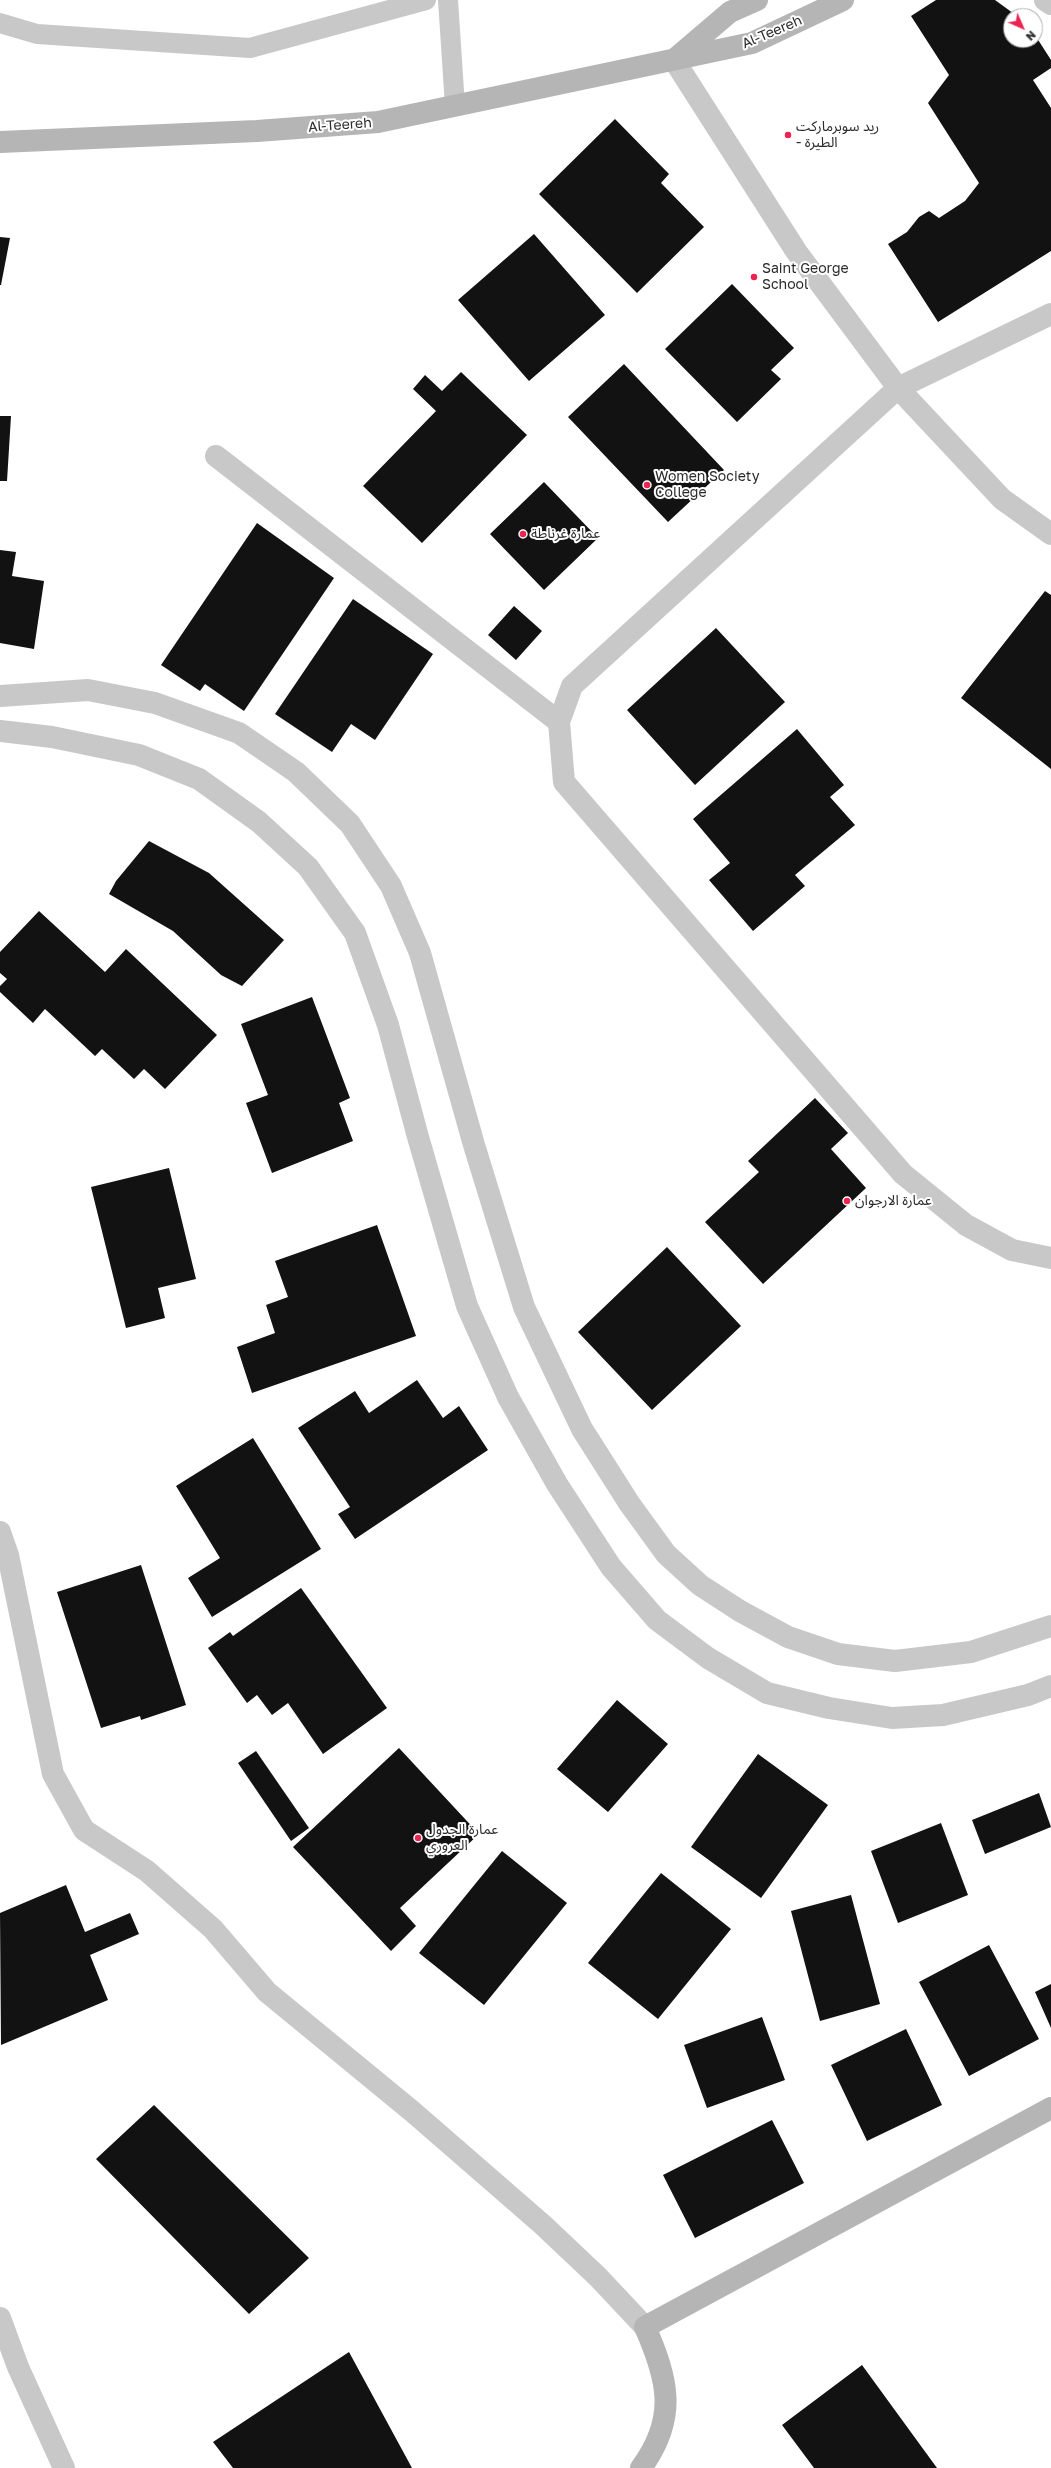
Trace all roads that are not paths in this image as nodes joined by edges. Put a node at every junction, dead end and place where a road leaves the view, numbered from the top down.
1 (426, 0) edge
2 (448, 0) edge
3 (757, 0) edge
4 (843, 0) edge
5 (1045, 0) edge
6 (1051, 4) edge
7 (0, 23) edge
8 (674, 60) junction
9 (455, 106) junction
10 (0, 142) edge
11 (1051, 314) edge
12 (898, 388) junction
13 (216, 456) dead end
14 (1051, 534) edge
15 (0, 696) edge
16 (559, 722) junction
17 (0, 731) edge
18 (1051, 1258) edge
19 (0, 1532) edge
20 (1051, 1626) edge
21 (1051, 1686) edge
22 (1051, 2108) edge
23 (0, 2318) edge
24 (645, 2327) junction
25 (64, 2468) edge
26 (641, 2468) edge

1 - 7 lane
2 - 9 lane
3 - 8 main road, Al-Teereh
4 - 8 main road, Al-Teereh
5 - 6 street
8 - 9 main road, Al-Teereh
8 - 12 street
9 - 10 main road, Al-Teereh
11 - 12 street
12 - 14 street
12 - 16 street
13 - 16 street
15 - 20 street
16 - 18 street
17 - 21 street
19 - 24 street
22 - 24 main road
23 - 25 street
24 - 26 main road

